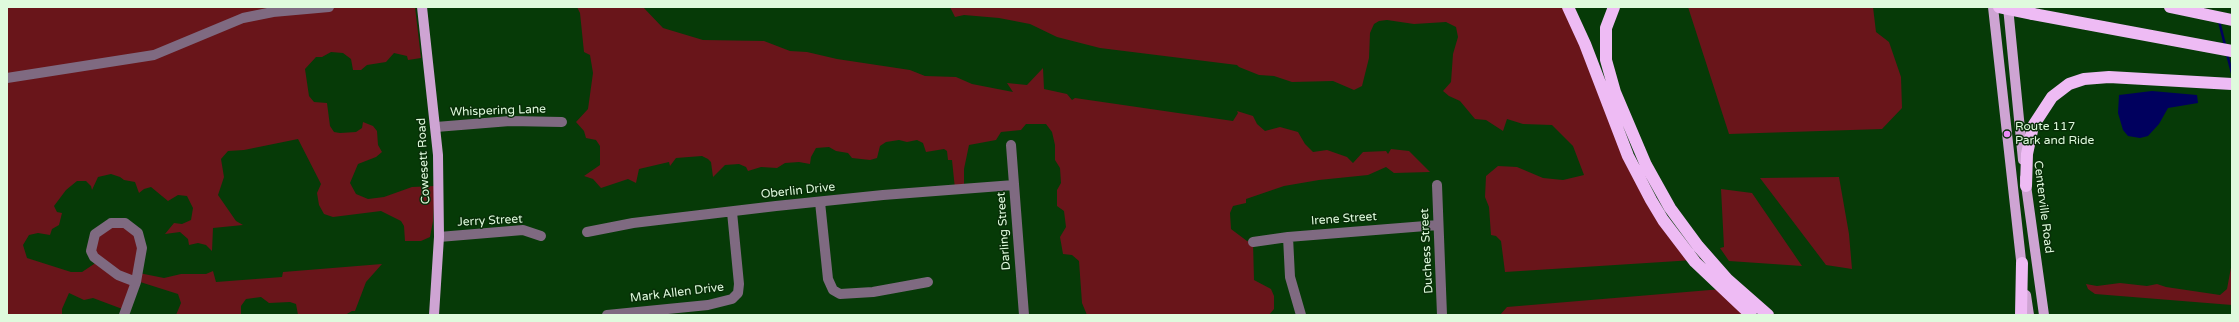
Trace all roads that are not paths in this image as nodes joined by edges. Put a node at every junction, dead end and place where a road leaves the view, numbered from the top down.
1 (329, 7) edge
2 (422, 7) edge
3 (1568, 7) edge
4 (1614, 7) edge
5 (1993, 7) edge
6 (1999, 7) edge
7 (2008, 7) edge
8 (2170, 7) edge
9 (2222, 18) edge
10 (2227, 50) edge
11 (7, 76) edge
12 (2231, 84) edge
13 (562, 122) dead end
14 (436, 127) junction
15 (1011, 145) dead end
16 (1014, 185) junction
17 (1437, 185) dead end
18 (2026, 186) junction
19 (820, 202) junction
20 (732, 212) junction
21 (1438, 225) junction
22 (587, 232) dead end
23 (541, 236) dead end
24 (439, 237) junction
25 (1288, 237) junction
26 (1253, 242) dead end
27 (2022, 264) junction
28 (136, 282) junction
29 (928, 282) dead end
30 (124, 315) edge
31 (434, 315) edge
32 (607, 315) edge
33 (1024, 315) edge
34 (1301, 315) edge
35 (1442, 315) edge
36 (1751, 315) edge
37 (1768, 315) edge
38 (2021, 315) edge
39 (2028, 315) edge
40 (2044, 315) edge

1 - 11 street
2 - 14 main road, Cowesett Road
3 - 36 highway
4 - 37 highway
5 - 27 main road
6 - 10 highway, bridge
7 - 18 main road, Centerville Road
8 - 9 highway
12 - 18 highway
13 - 14 street, Whispering Lane
14 - 24 main road, Cowesett Road
15 - 16 street, Darling Street
16 - 19 street, Oberlin Drive
16 - 33 street, Darling Street
17 - 21 street, Duchess Street
18 - 40 main road, Centerville Road
19 - 20 street, Oberlin Drive
19 - 29 street
20 - 22 street, Oberlin Drive
20 - 32 street, Mark Allen Drive
21 - 25 street, Irene Street
21 - 35 street, Duchess Street
23 - 24 street, Jerry Street
24 - 31 main road, Cowesett Road
25 - 26 street, Irene Street
25 - 34 street
27 - 38 highway
27 - 39 main road
28 - 28 street
28 - 30 street

